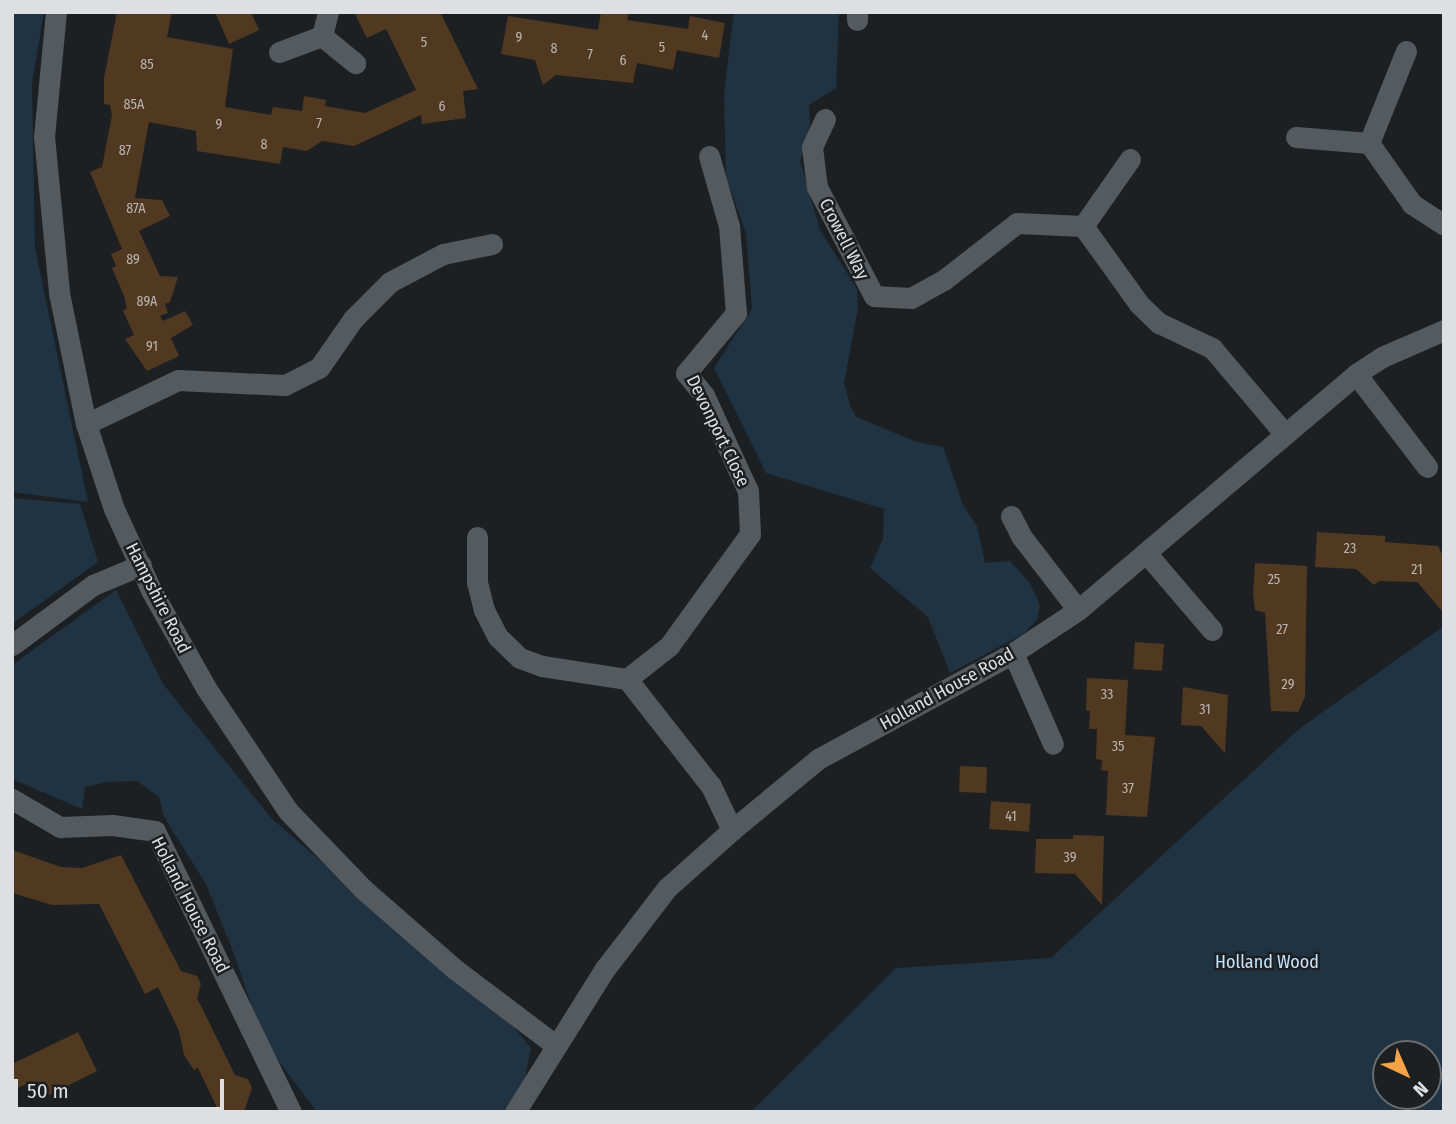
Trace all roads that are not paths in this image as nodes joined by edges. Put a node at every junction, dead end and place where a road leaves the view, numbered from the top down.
1 (56, 12) edge
2 (328, 12) edge
3 (322, 36) junction
4 (1406, 51) dead end
5 (279, 52) dead end
6 (355, 63) dead end
7 (825, 119) dead end
8 (1296, 137) dead end
9 (1369, 143) junction
10 (709, 156) dead end
11 (1130, 159) dead end
12 (1444, 225) edge
13 (1083, 226) junction
14 (492, 244) dead end
15 (1444, 330) edge
16 (1356, 374) junction
17 (86, 424) junction
18 (1284, 433) junction
19 (1427, 467) dead end
20 (1011, 516) dead end
21 (477, 537) dead end
22 (1147, 554) junction
23 (141, 565) junction
24 (1078, 610) junction
25 (1212, 630) dead end
26 (12, 645) edge
27 (1013, 653) junction
28 (627, 680) junction
29 (1053, 744) dead end
30 (12, 799) edge
31 (732, 830) junction
32 (554, 1044) junction
33 (291, 1112) edge
34 (515, 1112) edge

1 - 17 street, Hampshire Road
2 - 3 street
3 - 5 street
3 - 6 street
4 - 9 street
7 - 13 street, Crowell Way
8 - 9 street
9 - 12 street
10 - 28 street, Devonport Close
11 - 13 street
13 - 18 street
14 - 17 street
15 - 16 street, Holland House Road
16 - 18 street, Holland House Road
16 - 19 street
17 - 23 street, Hampshire Road
18 - 22 street, Holland House Road
20 - 24 street
21 - 28 street
22 - 24 street, Holland House Road
22 - 25 street
23 - 26 street
23 - 32 street, Hampshire Road
24 - 27 street, Holland House Road
27 - 29 street
27 - 31 street, Holland House Road
28 - 31 street
30 - 33 street, Holland House Road
31 - 32 street, Holland House Road
32 - 34 street, Holland House Road

